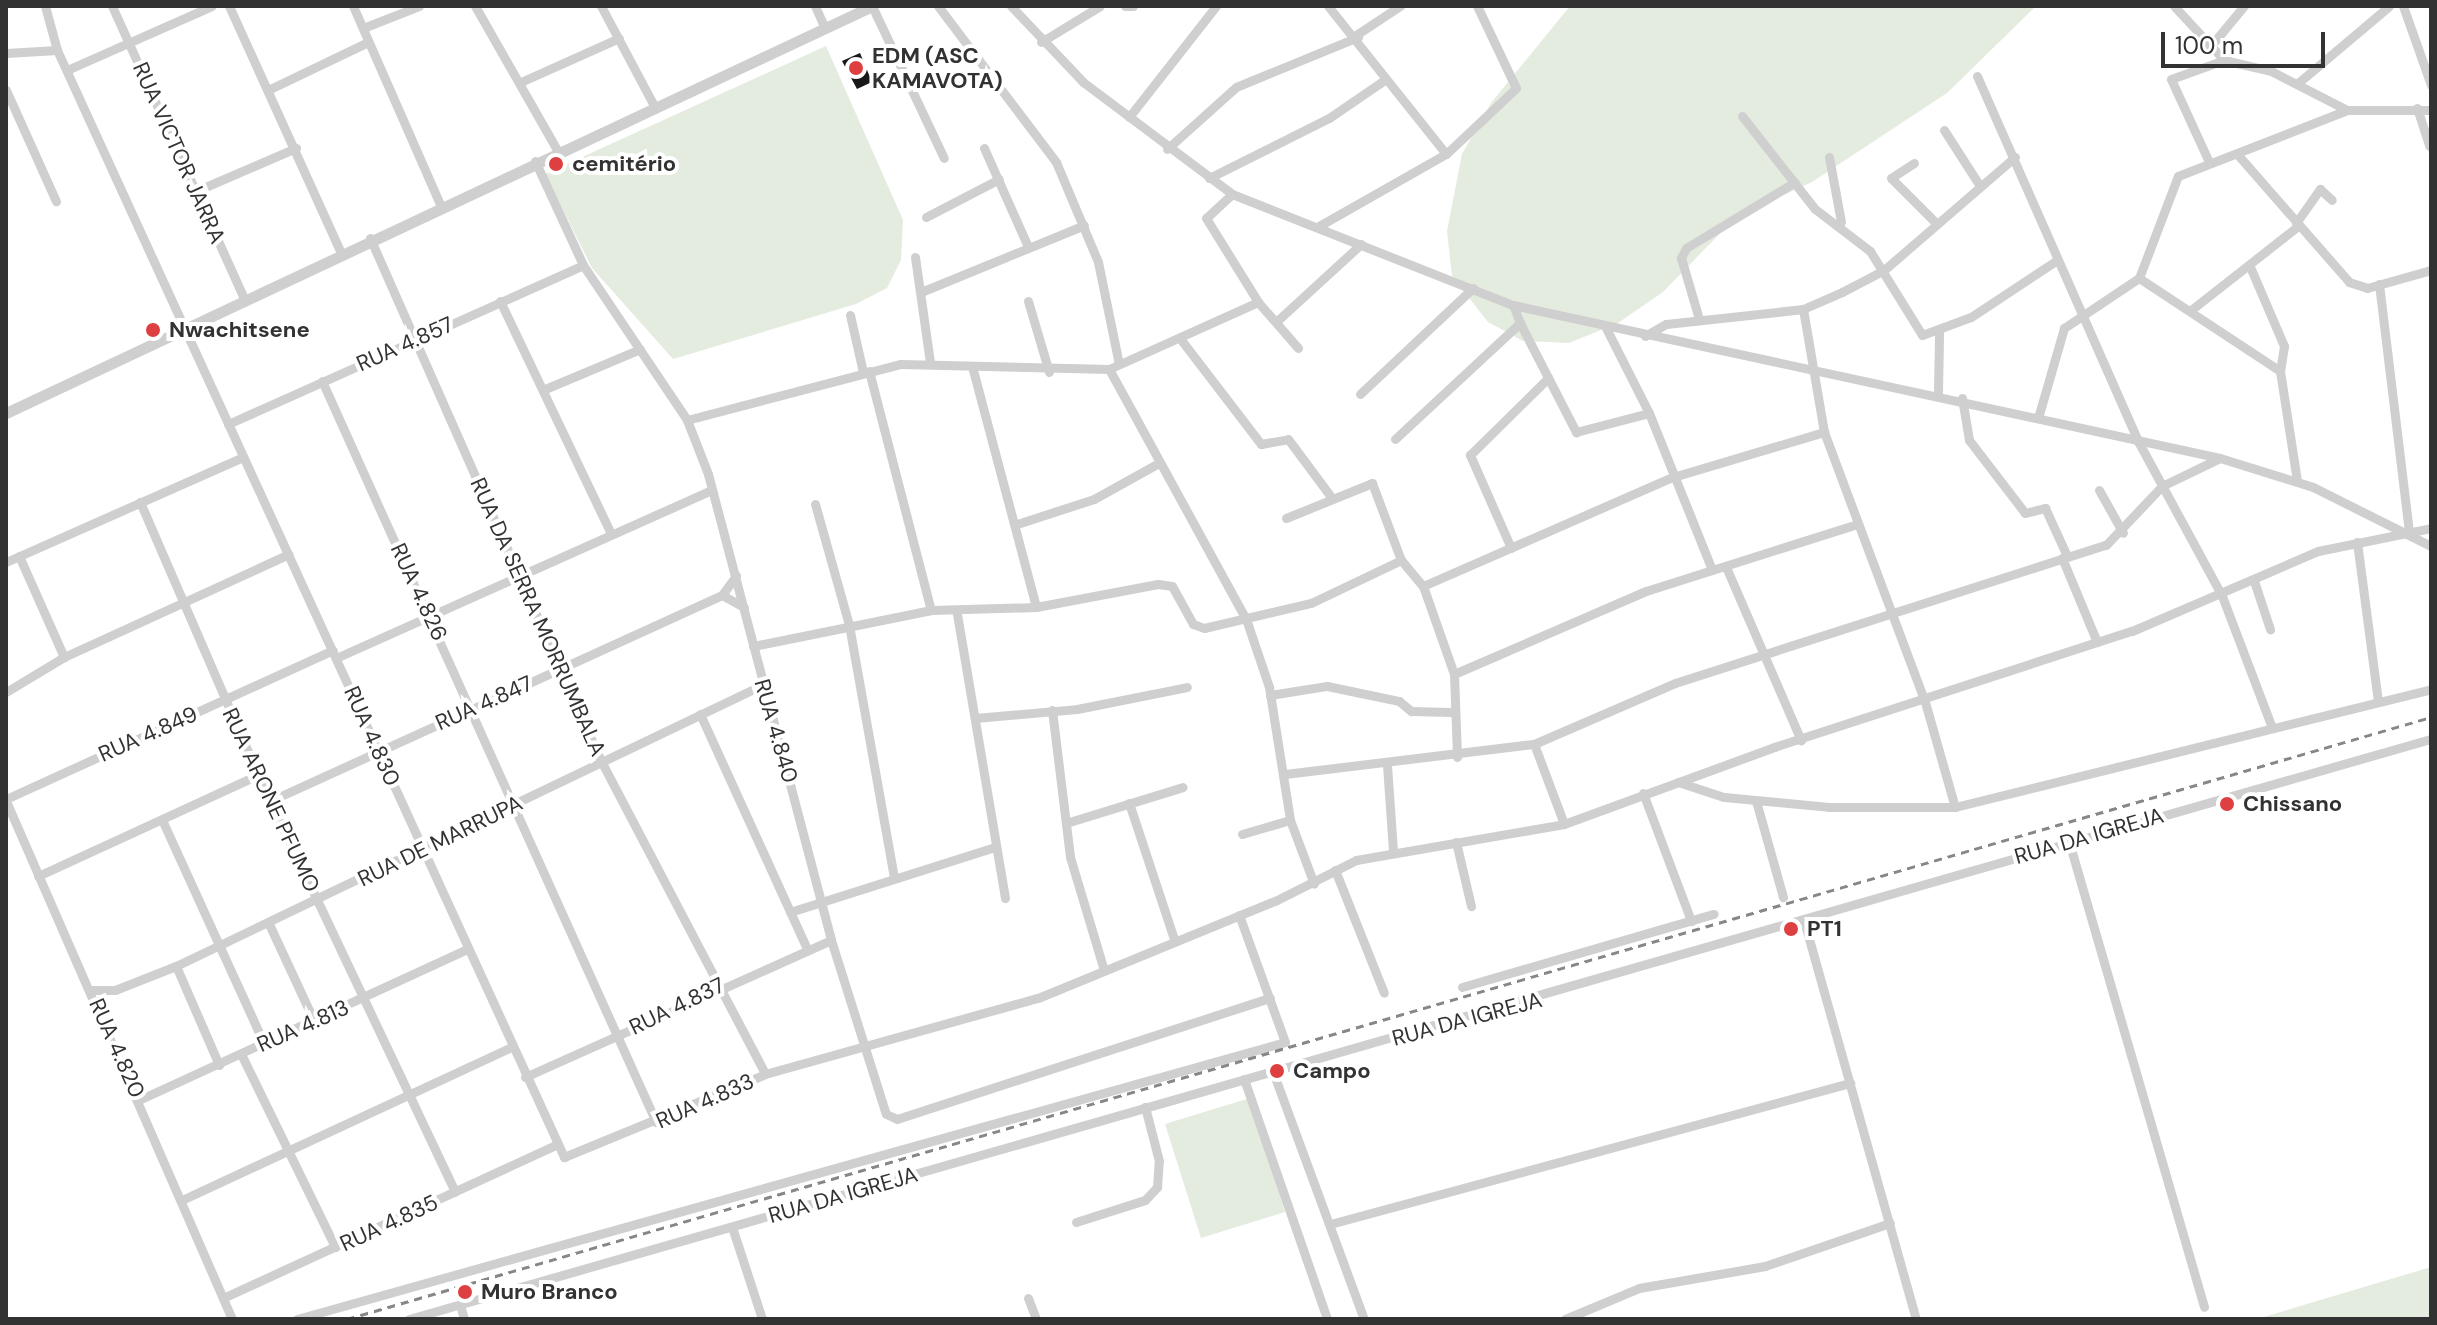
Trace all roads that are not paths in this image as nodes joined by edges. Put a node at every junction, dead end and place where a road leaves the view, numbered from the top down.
1 (45, 6) edge
2 (112, 6) edge
3 (212, 6) edge
4 (229, 6) edge
5 (353, 6) edge
6 (419, 6) edge
7 (475, 6) edge
8 (601, 6) edge
9 (815, 6) edge
10 (872, 6) edge
11 (938, 6) edge
12 (1011, 6) edge
13 (1100, 6) edge
14 (1125, 6) edge
15 (1133, 6) edge
16 (1216, 6) edge
17 (1328, 6) edge
18 (1400, 6) edge
19 (1477, 6) edge
20 (2174, 6) edge
21 (2244, 6) edge
22 (2389, 6) edge
23 (2403, 6) edge
24 (363, 28) junction
25 (825, 28) junction
26 (1357, 36) junction
27 (619, 38) junction
28 (368, 42) junction
29 (1041, 42) junction
30 (130, 43) junction
31 (2209, 48) junction
32 (57, 50) junction
33 (6, 53) edge
34 (2224, 60) junction
35 (67, 70) junction
36 (1977, 76) dead end
37 (1386, 79) junction
38 (523, 81) junction
39 (2298, 83) junction
40 (2431, 85) edge
41 (270, 89) junction
42 (6, 90) edge
43 (653, 104) junction
44 (2417, 108) junction
45 (2347, 110) junction
46 (2431, 110) edge
47 (1742, 116) dead end
48 (1129, 117) junction
49 (1944, 130) dead end
50 (2429, 146) dead end
51 (296, 148) junction
52 (984, 148) dead end
53 (1167, 149) junction
54 (557, 150) junction
55 (1446, 154) junction
56 (2238, 155) junction
57 (1829, 157) dead end
58 (2015, 157) junction
59 (944, 158) dead end
60 (535, 161) junction
61 (2209, 162) junction
62 (1914, 163) dead end
63 (1209, 178) junction
64 (999, 179) junction
65 (1795, 182) junction
66 (1980, 186) junction
67 (196, 191) junction
68 (1232, 194) junction
69 (2332, 200) dead end
70 (56, 201) dead end
71 (441, 206) junction
72 (926, 217) dead end
73 (1841, 222) junction
74 (1936, 223) junction
75 (1084, 225) junction
76 (2297, 225) junction
77 (1319, 226) junction
78 (370, 238) junction
79 (1361, 244) junction
80 (1028, 247) junction
81 (341, 253) junction
82 (915, 257) dead end
83 (2057, 260) junction
84 (583, 265) junction
85 (2251, 269) junction
86 (1884, 270) junction
87 (2431, 270) edge
88 (2139, 278) junction
89 (2379, 284) junction
90 (1473, 288) junction
91 (921, 292) junction
92 (245, 301) junction
93 (500, 301) junction
94 (1028, 301) dead end
95 (1258, 302) junction
96 (1513, 305) junction
97 (1803, 309) junction
98 (2191, 310) junction
99 (2081, 314) junction
100 (850, 315) dead end
101 (1699, 319) junction
102 (1277, 321) junction
103 (1520, 323) junction
104 (183, 328) junction
105 (1606, 328) junction
106 (1939, 333) junction
107 (1645, 336) junction
108 (414, 340) junction
109 (1182, 341) junction
110 (1298, 348) dead end
111 (640, 349) junction
112 (930, 363) junction
113 (1119, 364) junction
114 (1109, 369) junction
115 (973, 370) junction
116 (1814, 371) junction
117 (2280, 371) junction
118 (866, 372) junction
119 (1049, 372) junction
120 (1548, 378) junction
121 (322, 381) junction
122 (545, 389) junction
123 (1938, 393) junction
124 (1360, 394) dead end
125 (1962, 398) junction
126 (6, 413) edge
127 (1649, 413) junction
128 (2038, 418) junction
129 (687, 420) junction
130 (228, 424) junction
131 (1824, 432) junction
132 (1395, 439) dead end
133 (2139, 443) junction
134 (243, 457) junction
135 (2220, 458) junction
136 (1157, 464) junction
137 (1673, 477) junction
138 (2297, 481) junction
139 (2162, 486) junction
140 (711, 490) junction
141 (2099, 490) dead end
142 (1331, 497) junction
143 (140, 502) junction
144 (815, 504) dead end
145 (1286, 518) dead end
146 (1017, 524) junction
147 (1857, 524) junction
148 (2431, 528) edge
149 (2409, 532) junction
150 (2123, 533) junction
151 (611, 534) junction
152 (2357, 542) junction
153 (2431, 546) edge
154 (1511, 548) junction
155 (289, 554) junction
156 (19, 556) junction
157 (2064, 557) junction
158 (1401, 560) junction
159 (6, 562) edge
160 (1726, 567) junction
161 (1712, 570) junction
162 (517, 573) junction
163 (736, 576) junction
164 (2254, 581) junction
165 (1423, 586) junction
166 (722, 595) junction
167 (2222, 596) junction
168 (185, 603) junction
169 (744, 607) junction
170 (1036, 607) junction
171 (931, 610) junction
172 (957, 614) junction
173 (429, 615) junction
174 (1891, 615) junction
175 (1246, 619) junction
176 (849, 625) junction
177 (2270, 629) dead end
178 (2097, 642) junction
179 (753, 646) junction
180 (334, 654) junction
181 (64, 657) junction
182 (1766, 657) junction
183 (558, 671) junction
184 (1454, 674) junction
185 (762, 685) junction
186 (1187, 687) dead end
187 (2431, 689) edge
188 (6, 692) edge
189 (1270, 695) junction
190 (225, 699) junction
191 (1925, 702) junction
192 (2378, 702) junction
193 (473, 706) junction
194 (1052, 710) junction
195 (1451, 712) junction
196 (700, 714) junction
197 (975, 718) junction
198 (2271, 725) junction
199 (2431, 739) edge
200 (1801, 740) junction
201 (1534, 744) junction
202 (378, 750) junction
203 (1457, 757) junction
204 (601, 761) junction
205 (1387, 765) junction
206 (1285, 774) junction
207 (258, 775) junction
208 (1678, 782) junction
209 (1183, 787) dead end
210 (1643, 793) junction
211 (6, 800) edge
212 (270, 801) junction
213 (1756, 801) junction
214 (1129, 803) junction
215 (515, 804) junction
216 (1955, 807) junction
217 (1290, 820) junction
218 (163, 822) junction
219 (1066, 823) junction
220 (1564, 824) junction
221 (1242, 834) dead end
222 (1456, 842) junction
223 (2069, 842) junction
224 (995, 847) junction
225 (422, 849) junction
226 (1393, 850) junction
227 (1335, 870) junction
228 (38, 876) junction
229 (894, 878) junction
230 (1314, 884) junction
231 (1783, 897) dead end
232 (1005, 898) dead end
233 (821, 900) junction
234 (317, 901) junction
235 (1471, 906) dead end
236 (790, 912) junction
237 (1714, 914) dead end
238 (1239, 915) junction
239 (1691, 921) junction
240 (1804, 921) junction
241 (269, 924) junction
242 (831, 940) junction
243 (1175, 942) junction
244 (219, 947) junction
245 (807, 949) junction
246 (465, 950) junction
247 (176, 966) junction
248 (1104, 970) junction
249 (717, 986) junction
250 (1462, 987) dead end
251 (91, 990) junction
252 (115, 990) junction
253 (1384, 993) dead end
254 (366, 998) junction
255 (1270, 998) junction
256 (100, 1009) junction
257 (314, 1021) junction
258 (618, 1034) junction
259 (861, 1043) junction
260 (264, 1044) junction
261 (509, 1048) junction
262 (241, 1054) junction
263 (219, 1065) junction
264 (1273, 1072) junction
265 (765, 1074) junction
266 (525, 1077) junction
267 (1244, 1079) junction
268 (1850, 1083) junction
269 (409, 1094) junction
270 (141, 1099) junction
271 (1145, 1107) junction
272 (656, 1122) junction
273 (554, 1146) junction
274 (289, 1150) junction
275 (455, 1192) junction
276 (184, 1199) junction
277 (1076, 1222) dead end
278 (1334, 1223) junction
279 (1890, 1223) junction
280 (732, 1227) junction
281 (335, 1247) junction
282 (223, 1298) junction
283 (1028, 1298) dead end
284 (460, 1305) junction
285 (2204, 1307) dead end
286 (232, 1319) edge
287 (297, 1319) edge
288 (409, 1319) edge
289 (464, 1319) edge
290 (762, 1319) edge
291 (1036, 1319) edge
292 (1327, 1319) edge
293 (1364, 1319) edge
294 (1565, 1319) edge
295 (1916, 1319) edge

1 - 32 street, RUA 4.830
2 - 30 street, RUA VICTOR JARRA
3 - 30 street
4 - 41 street
5 - 24 street
6 - 24 street
7 - 38 street
8 - 27 street
9 - 25 street
10 - 25 street
10 - 59 street
11 - 75 street
12 - 29 street
13 - 29 street
14 - 15 street
16 - 48 street
17 - 26 street
18 - 26 street
19 - 55 street
20 - 31 street
21 - 31 street
22 - 39 street
23 - 40 street
24 - 28 street
25 - 43 street
26 - 37 street
26 - 53 street
27 - 38 street
27 - 43 street
28 - 41 street
28 - 71 street
29 - 48 street
30 - 35 street
30 - 67 street, RUA VICTOR JARRA
31 - 34 street
32 - 33 street
32 - 35 street, RUA 4.830
34 - 39 street
34 - 61 street
35 - 104 street, RUA 4.830
36 - 58 street
37 - 55 street
37 - 63 street
38 - 54 street
39 - 45 street
41 - 51 street
42 - 70 street
43 - 54 street
44 - 45 street
44 - 46 street
44 - 50 street
45 - 56 street
47 - 65 street
48 - 53 street
49 - 66 street
51 - 67 street
51 - 81 street
52 - 64 street
53 - 63 street
54 - 60 street
55 - 77 street
56 - 61 street
56 - 76 street
57 - 73 street
58 - 66 street
58 - 83 street
60 - 71 street
60 - 84 street, RUA 4.840
61 - 88 street
62 - 74 street
63 - 68 street
64 - 72 street
64 - 80 street
65 - 73 street
65 - 101 street
66 - 74 street
67 - 92 street, RUA VICTOR JARRA
68 - 77 street
68 - 95 street
69 - 76 street
71 - 78 street
73 - 86 street
74 - 86 street
75 - 80 street
75 - 113 street
76 - 85 street
76 - 89 street
77 - 79 street
78 - 81 street
78 - 108 street, RUA DA SERRA MORRUMBALA
79 - 90 street
79 - 102 street
80 - 91 street
81 - 92 street
82 - 91 street
83 - 99 street
83 - 106 street
84 - 93 street, RUA 4.857
84 - 111 street, RUA 4.840
85 - 98 street
85 - 117 street
86 - 97 street
86 - 106 street
87 - 89 street
88 - 98 street
88 - 99 street
89 - 149 street
90 - 96 street
90 - 124 street
91 - 112 street
92 - 104 street
93 - 108 street, RUA 4.857
93 - 122 street
94 - 119 street
95 - 102 street
95 - 109 street
96 - 103 street
96 - 105 street
97 - 101 street
97 - 116 street
98 - 117 street
99 - 128 street
99 - 133 street
100 - 118 street
101 - 107 street
102 - 110 street
103 - 120 street
103 - 132 street
104 - 126 street
104 - 130 street, RUA 4.830
105 - 107 street
105 - 127 street
106 - 123 street
107 - 116 street
108 - 121 street, RUA 4.857
108 - 162 street, RUA DA SERRA MORRUMBALA
109 - 113 street
109 - 142 street
111 - 122 street
111 - 129 street, RUA 4.840
112 - 115 street
112 - 118 street
113 - 114 street
114 - 119 street
114 - 136 street
115 - 119 street
115 - 146 street
116 - 123 street
116 - 131 street
117 - 138 street
118 - 129 street
118 - 171 street
120 - 127 street
120 - 154 street
121 - 130 street, RUA 4.857
121 - 173 street, RUA 4.826
122 - 151 street
123 - 125 street
125 - 128 street
125 - 157 street
127 - 137 street
128 - 133 street
129 - 140 street, RUA 4.840
130 - 134 street, RUA 4.830
131 - 137 street
131 - 147 street
133 - 135 street
133 - 139 street
134 - 143 street
134 - 155 street, RUA 4.830
135 - 138 street
135 - 139 street
136 - 146 street
136 - 175 street
137 - 154 street
137 - 161 street
138 - 149 street
139 - 150 street
139 - 167 street
140 - 151 street, RUA 4.849
140 - 163 street, RUA 4.840
141 - 150 street
142 - 145 street
142 - 158 street
143 - 156 street
143 - 168 street, RUA ARONE PFUMO
144 - 176 street
146 - 170 street
147 - 160 street
147 - 174 street
148 - 149 street, RUA 4.833
149 - 152 street, RUA 4.833
149 - 153 street
150 - 157 street
151 - 162 street, RUA 4.849
152 - 164 street, RUA 4.833
152 - 192 street
154 - 165 street
155 - 168 street
155 - 180 street, RUA 4.830
156 - 159 street
156 - 181 street
157 - 174 street
157 - 178 street
158 - 165 street
158 - 175 street
160 - 161 street
160 - 182 street
161 - 184 street
162 - 173 street, RUA 4.849
162 - 183 street, RUA DA SERRA MORRUMBALA
163 - 166 street, RUA 4.847
163 - 169 street, RUA 4.840
164 - 167 street, RUA 4.833
164 - 177 street
165 - 184 street
166 - 169 street
166 - 183 street, RUA 4.847
167 - 178 street, RUA 4.833
167 - 198 street
168 - 181 street
168 - 190 street, RUA ARONE PFUMO
169 - 179 street, RUA 4.840
170 - 172 street
170 - 175 street
171 - 172 street
171 - 176 street
172 - 197 street
173 - 180 street, RUA 4.849
173 - 193 street, RUA 4.826
174 - 182 street
174 - 191 street
175 - 189 street
176 - 179 street
176 - 229 street
178 - 191 street, RUA 4.833
179 - 185 street, RUA 4.840
180 - 190 street, RUA 4.849
180 - 202 street, RUA 4.830
181 - 188 street
182 - 200 street
182 - 201 street
183 - 193 street, RUA 4.847
183 - 204 street, RUA DA SERRA MORRUMBALA
184 - 195 street
185 - 196 street, RUA DE MARRUPA
185 - 233 street, RUA 4.840
186 - 194 street
187 - 192 street
189 - 195 street
189 - 206 street
190 - 207 street, RUA ARONE PFUMO
190 - 211 street, RUA 4.849
191 - 200 street, RUA 4.833
191 - 216 street
192 - 198 street
193 - 202 street, RUA 4.847
193 - 215 street, RUA 4.826
194 - 197 street
194 - 219 street
195 - 203 street
196 - 204 street, RUA DE MARRUPA
196 - 236 street
197 - 224 street
198 - 216 street
199 - 223 street, RUA DA IGREJA
200 - 208 street, RUA 4.833
201 - 203 street
201 - 220 street
202 - 212 street, RUA 4.847
202 - 225 street, RUA 4.830
203 - 205 street
204 - 215 street, RUA DE MARRUPA
204 - 249 street, RUA DA SERRA MORRUMBALA
205 - 206 street
205 - 226 street
206 - 217 street
207 - 212 street, RUA ARONE PFUMO
207 - 218 street
208 - 210 street, RUA 4.833
208 - 213 street
209 - 214 street
210 - 220 street, RUA 4.833
210 - 239 street
211 - 228 street, RUA 4.820
212 - 234 street, RUA ARONE PFUMO
213 - 216 street
213 - 231 street
214 - 219 street
214 - 243 street
215 - 225 street, RUA DE MARRUPA
215 - 258 street, RUA 4.826
217 - 221 street
217 - 230 street
218 - 228 street
218 - 244 street
219 - 248 street
220 - 222 street, RUA 4.833
222 - 226 street, RUA 4.833
222 - 235 street
223 - 240 street, RUA DA IGREJA
223 - 285 street
224 - 229 street
224 - 232 street
225 - 234 street, RUA DE MARRUPA
225 - 246 street, RUA 4.830
226 - 227 street, RUA 4.833
227 - 230 street, RUA 4.833
227 - 253 street
228 - 251 street, RUA 4.820
229 - 233 street
230 - 238 street, RUA 4.833
233 - 236 street
233 - 242 street, RUA 4.840
234 - 241 street, RUA DE MARRUPA
234 - 254 street, RUA ARONE PFUMO
236 - 245 street
237 - 239 street
238 - 243 street, RUA 4.833
238 - 255 street
239 - 250 street
240 - 264 street, RUA DA IGREJA
240 - 268 street
241 - 244 street, RUA DE MARRUPA
241 - 257 street
242 - 245 street, RUA 4.837
242 - 259 street, RUA 4.840
243 - 248 street, RUA 4.833
244 - 247 street, RUA DE MARRUPA
244 - 260 street
245 - 249 street, RUA 4.837
246 - 254 street, RUA 4.813
246 - 261 street, RUA 4.830
247 - 252 street, RUA DE MARRUPA
247 - 263 street
248 - 259 street, RUA 4.833
249 - 258 street, RUA 4.837
249 - 265 street, RUA DA SERRA MORRUMBALA
251 - 252 street
251 - 256 street, RUA 4.820
252 - 256 street
254 - 257 street, RUA 4.813
254 - 269 street, RUA ARONE PFUMO
255 - 259 street, RUA 4.840
255 - 287 street, RUA DA IGREJA
256 - 270 street, RUA 4.820
257 - 260 street, RUA 4.813
258 - 266 street, RUA 4.837
258 - 272 street, RUA 4.826
259 - 265 street, RUA 4.833
260 - 262 street, RUA 4.813
261 - 266 street, RUA 4.830
261 - 269 street
262 - 263 street, RUA 4.813
262 - 274 street
263 - 270 street, RUA 4.813
264 - 267 street, RUA DA IGREJA
264 - 278 street
265 - 272 street, RUA 4.833
266 - 273 street, RUA 4.830
267 - 271 street, RUA DA IGREJA
267 - 292 street
268 - 278 street
268 - 279 street
269 - 274 street
269 - 275 street, RUA ARONE PFUMO
270 - 276 street, RUA 4.820
271 - 277 street
271 - 280 street, RUA DA IGREJA
272 - 273 street, RUA 4.833
273 - 275 street, RUA 4.835
274 - 276 street
274 - 281 street
275 - 281 street, RUA 4.835
276 - 282 street, RUA 4.820
278 - 293 street
279 - 294 street
279 - 295 street
280 - 284 street, RUA DA IGREJA
280 - 290 street
281 - 282 street, RUA 4.835
282 - 286 street, RUA 4.820
283 - 291 street
284 - 288 street, RUA DA IGREJA
284 - 289 street

